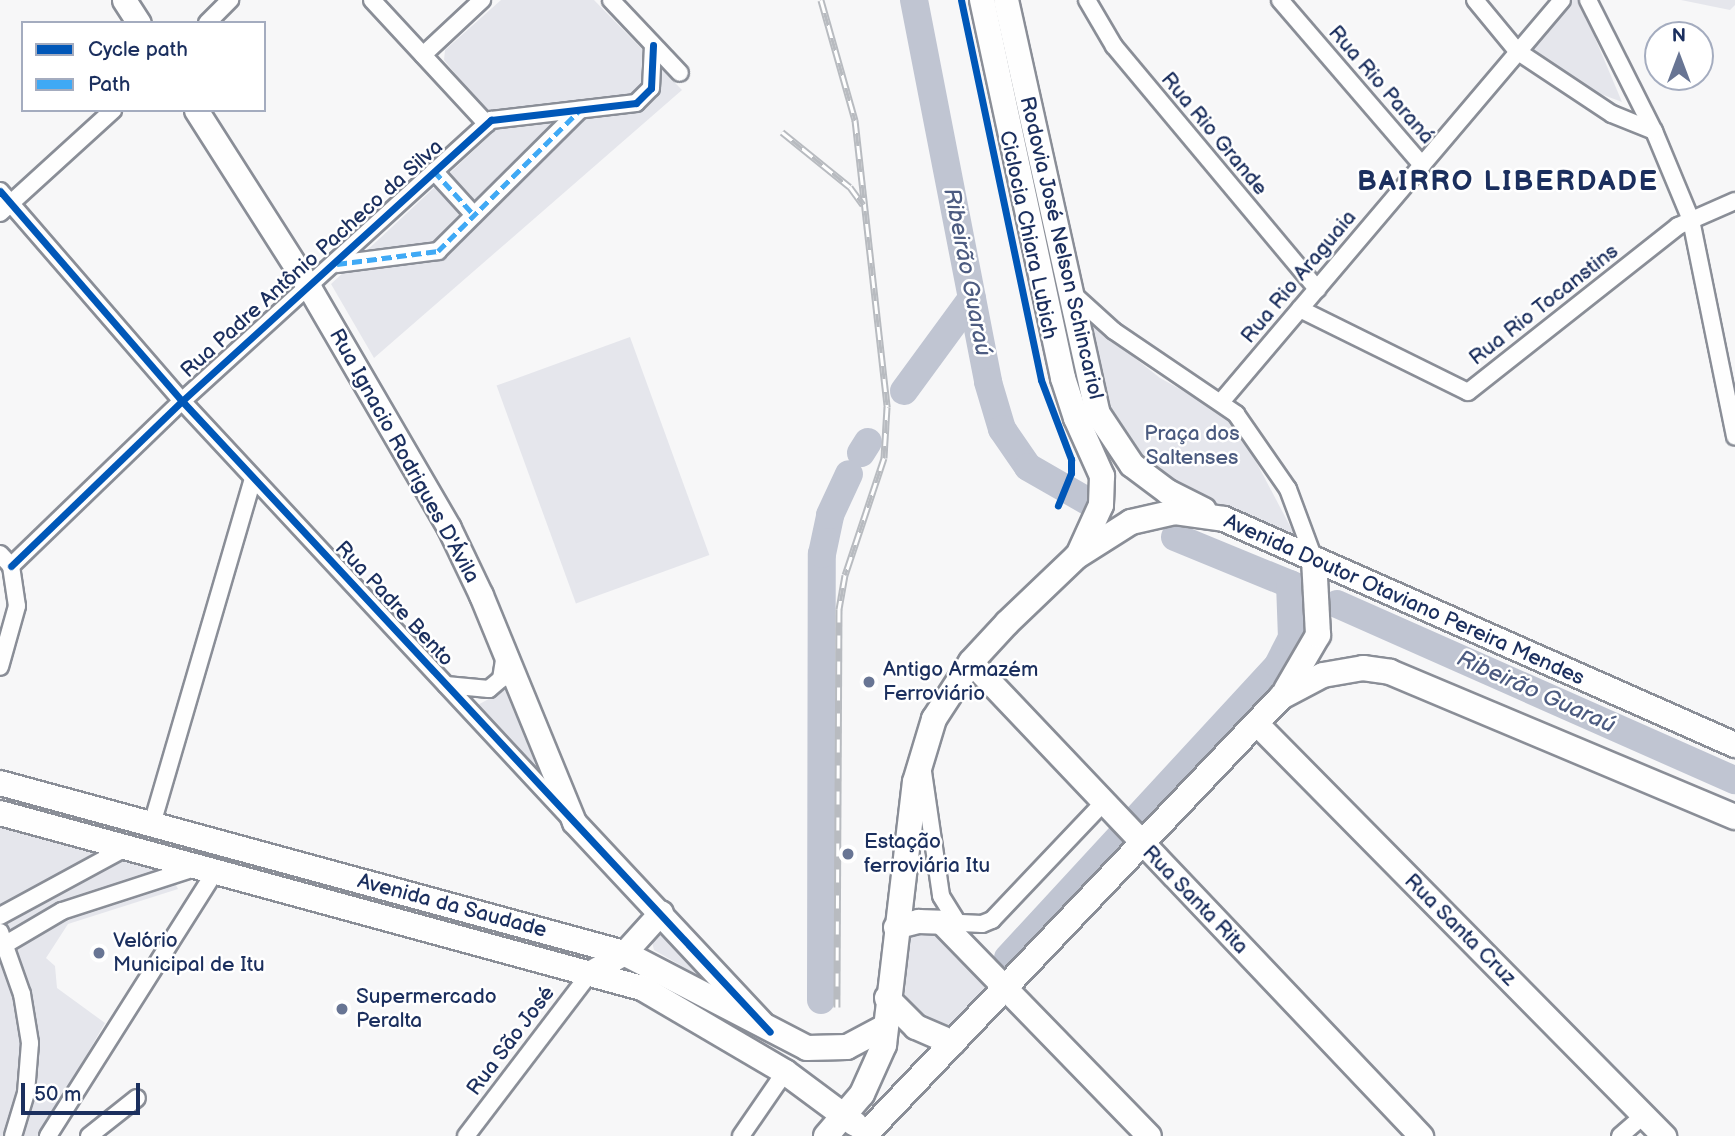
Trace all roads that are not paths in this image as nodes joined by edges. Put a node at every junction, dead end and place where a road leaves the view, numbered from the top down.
1 (124, 0) edge
2 (230, 0) edge
3 (372, 0) edge
4 (482, 0) edge
5 (982, 0) edge
6 (1006, 0) edge
7 (1087, 0) edge
8 (1280, 0) edge
9 (1475, 0) edge
10 (1562, 0) edge
11 (1588, 0) edge
12 (615, 2) edge
13 (138, 21) edge
14 (209, 21) edge
15 (653, 45) junction
16 (1517, 51) junction
17 (423, 55) junction
18 (680, 73) dead end
19 (580, 110) junction
20 (111, 112) edge
21 (197, 112) edge
22 (487, 124) junction
23 (1654, 131) junction
24 (1422, 166) junction
25 (434, 171) junction
26 (1735, 201) edge
27 (4, 203) edge
28 (474, 215) junction
29 (1691, 220) junction
30 (337, 264) junction
31 (1068, 288) junction
32 (310, 289) junction
33 (1317, 289) junction
34 (1300, 309) junction
35 (1728, 354) edge
36 (182, 401) junction
37 (1221, 402) junction
38 (1735, 437) edge
39 (253, 479) junction
40 (1224, 519) junction
41 (1076, 557) junction
42 (1314, 559) junction
43 (6, 560) edge
44 (504, 659) junction
45 (971, 662) junction
46 (0, 667) edge
47 (446, 685) junction
48 (1281, 696) junction
49 (1256, 723) junction
50 (1735, 745) edge
51 (920, 755) junction
52 (0, 783) edge
53 (1109, 810) junction
54 (0, 813) edge
55 (1735, 817) edge
56 (574, 822) junction
57 (152, 824) junction
58 (1138, 841) junction
59 (217, 842) junction
60 (129, 846) junction
61 (91, 867) junction
62 (209, 869) junction
63 (97, 897) junction
64 (661, 912) junction
65 (0, 916) edge
66 (949, 923) junction
67 (895, 927) junction
68 (3, 938) edge
69 (624, 953) junction
70 (0, 961) edge
71 (15, 972) junction
72 (591, 972) junction
73 (1006, 987) junction
74 (887, 998) junction
75 (885, 1027) junction
76 (771, 1032) junction
77 (953, 1043) junction
78 (785, 1072) junction
79 (137, 1098) dead end
80 (843, 1114) junction
81 (1644, 1115) junction
82 (866, 1135) edge
83 (13, 1136) edge
84 (48, 1136) edge
85 (89, 1136) edge
86 (466, 1136) edge
87 (741, 1136) edge
88 (826, 1136) edge
89 (1149, 1136) edge
90 (1421, 1136) edge
91 (1620, 1136) edge
92 (1664, 1136) edge

1 - 13 street
2 - 14 street
3 - 17 street
4 - 17 street
5 - 41 main road, Rodovia José Nelson Schincariol
6 - 31 main road, Rodovia José Nelson Schincariol
7 - 33 street, Rua Rio Grande
8 - 24 street, Rua Rio Paraná
9 - 16 street
10 - 16 street, Rua Rio Araguaia
11 - 23 street
12 - 15 street
15 - 18 street
15 - 19 street
16 - 23 street
16 - 24 street, Rua Rio Araguaia
17 - 22 street
19 - 22 street
19 - 28 street
20 - 27 street
21 - 32 street, Rua Ignacio Rodrigues D'Ávila
22 - 25 street, Rua Padre Antônio Pacheco da Silva
23 - 29 street
24 - 33 street, Rua Rio Araguaia
25 - 28 street
25 - 30 street, Rua Padre Antônio Pacheco da Silva
26 - 29 street, Rua Rio Tocanstins
27 - 36 street, Rua Padre Bento
28 - 30 street
29 - 34 street, Rua Rio Tocanstins
29 - 35 street
30 - 32 street, Rua Padre Antônio Pacheco da Silva
31 - 37 street
31 - 40 main road, Rodovia José Nelson Schincariol
32 - 36 street, Rua Padre Antônio Pacheco da Silva
32 - 44 street, Rua Ignacio Rodrigues D'Ávila
33 - 34 street, Rua Rio Araguaia
34 - 37 street, Rua Rio Araguaia
35 - 38 street
36 - 39 street, Rua Padre Bento
36 - 43 street, Rua Padre Antônio Pacheco da Silva
37 - 42 street
39 - 47 street, Rua Padre Bento
39 - 57 street
40 - 41 main road, Avenida Doutor Otaviano Pereira Mendes
40 - 42 main road, Avenida Doutor Otaviano Pereira Mendes
41 - 45 main road, Avenida Doutor Otaviano Pereira Mendes
42 - 48 main road
42 - 50 main road, Avenida Doutor Otaviano Pereira Mendes
43 - 46 street, Rua Padre Antônio Pacheco da Silva
44 - 47 street
44 - 56 street, Rua Ignacio Rodrigues D'Ávila
45 - 51 main road, Avenida Doutor Otaviano Pereira Mendes
45 - 53 street, Rua Santa Rita
47 - 56 street, Rua Padre Bento
48 - 49 main road
48 - 55 main road
49 - 58 main road
49 - 81 street, Rua Santa Cruz
51 - 66 street
51 - 67 main road, Avenida Doutor Otaviano Pereira Mendes
52 - 57 main road, Avenida da Saudade
53 - 58 street, Rua Santa Rita
53 - 66 street
54 - 60 main road, Avenida da Saudade
56 - 64 street, Rua Padre Bento
57 - 59 main road, Avenida da Saudade
58 - 73 main road
58 - 90 street, Rua Santa Rita
59 - 60 main road
59 - 69 main road, Avenida da Saudade
60 - 61 street
60 - 62 main road, Avenida da Saudade
61 - 63 street
61 - 65 street
62 - 63 street
62 - 72 main road, Avenida da Saudade
62 - 84 street
63 - 68 street
64 - 69 street
64 - 76 street, Rua Padre Bento
66 - 67 street
66 - 73 street
67 - 74 main road
68 - 71 street
69 - 72 street
69 - 76 main road, Avenida da Saudade
70 - 71 street
71 - 83 street
72 - 78 main road, Avenida da Saudade
72 - 86 street, Rua São José
73 - 77 main road
73 - 89 street
74 - 75 main road
74 - 77 main road
75 - 76 main road, Avenida da Saudade
75 - 80 main road
77 - 82 main road
78 - 80 main road, Avenida da Saudade
78 - 87 street
79 - 85 street
80 - 82 main road, Avenida da Saudade
80 - 88 main road
81 - 91 street
81 - 92 street, Rua Santa Cruz

